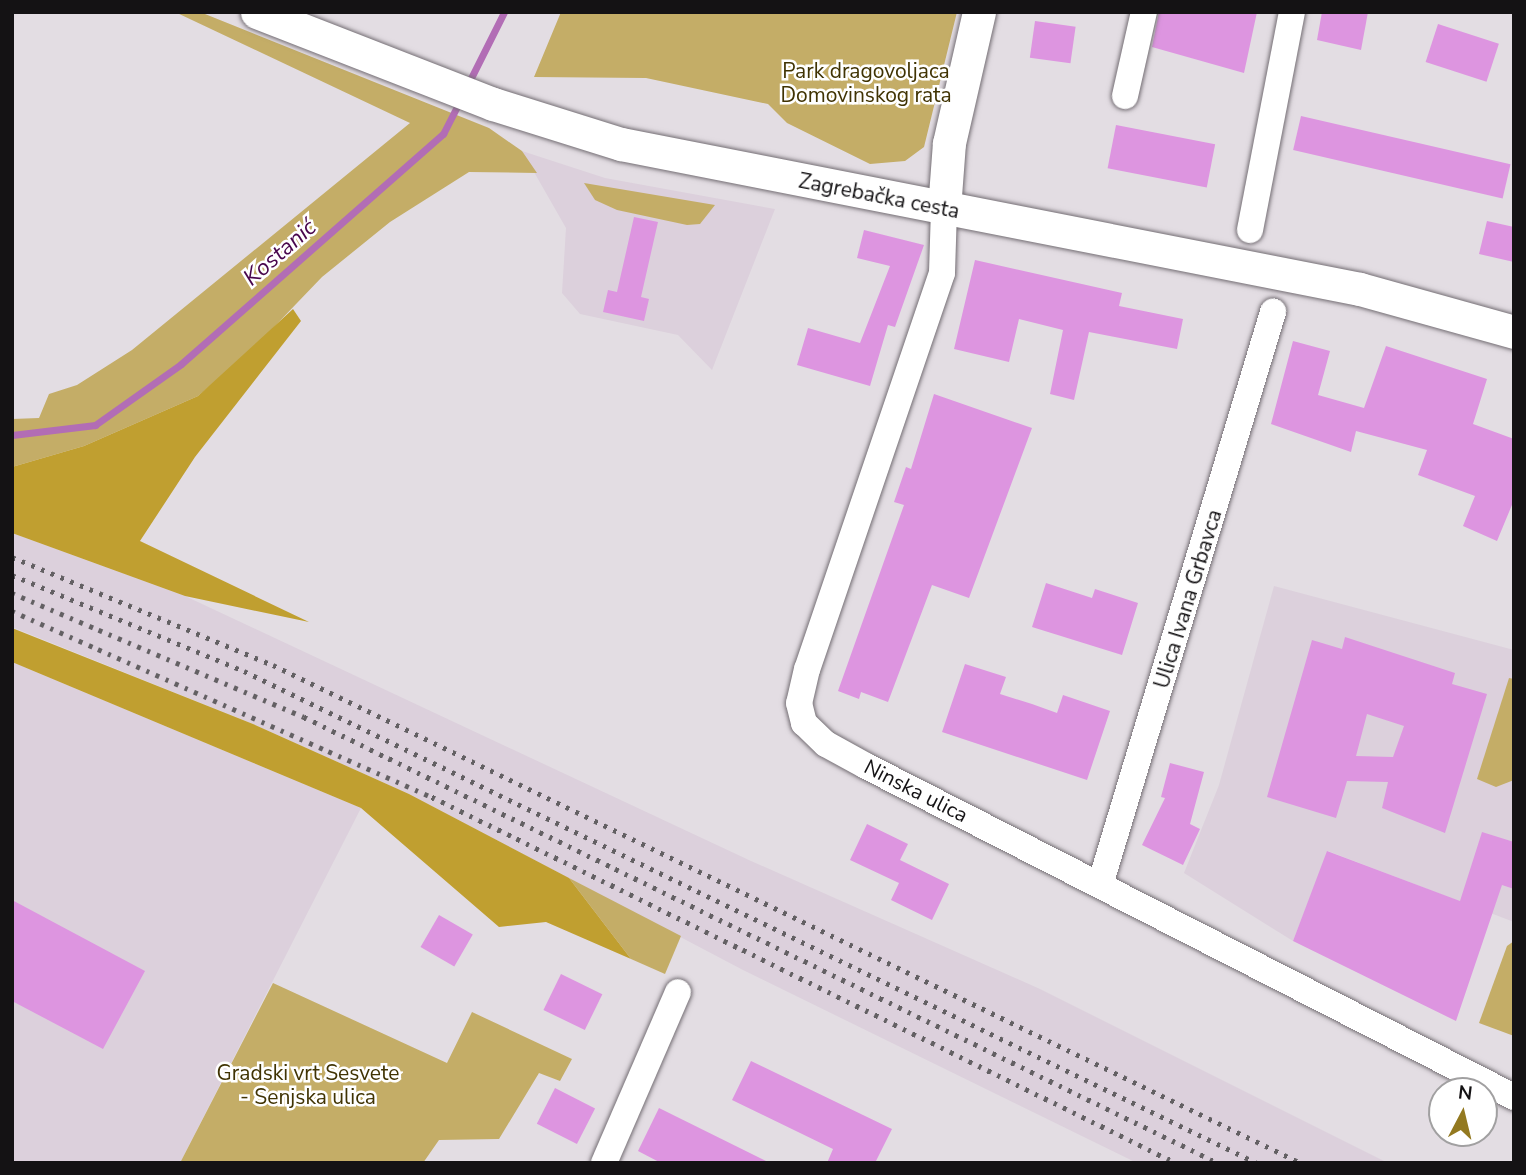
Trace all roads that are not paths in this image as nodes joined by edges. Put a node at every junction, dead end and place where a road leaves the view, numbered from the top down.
1 (257, 12) edge
2 (979, 12) edge
3 (1144, 12) edge
4 (1292, 12) edge
5 (1125, 96) dead end
6 (944, 209) junction
7 (1250, 230) dead end
8 (1273, 312) dead end
9 (1514, 332) edge
10 (1100, 885) junction
11 (678, 992) dead end
12 (1514, 1097) edge
13 (604, 1163) edge

1 - 6 main road, Zagrebačka cesta
2 - 6 main road
3 - 5 street
4 - 7 street
6 - 9 main road, Zagrebačka cesta
6 - 10 street, Ninska ulica
8 - 10 street, Ulica Ivana Grbavca
10 - 12 street, Ninska ulica
11 - 13 street

